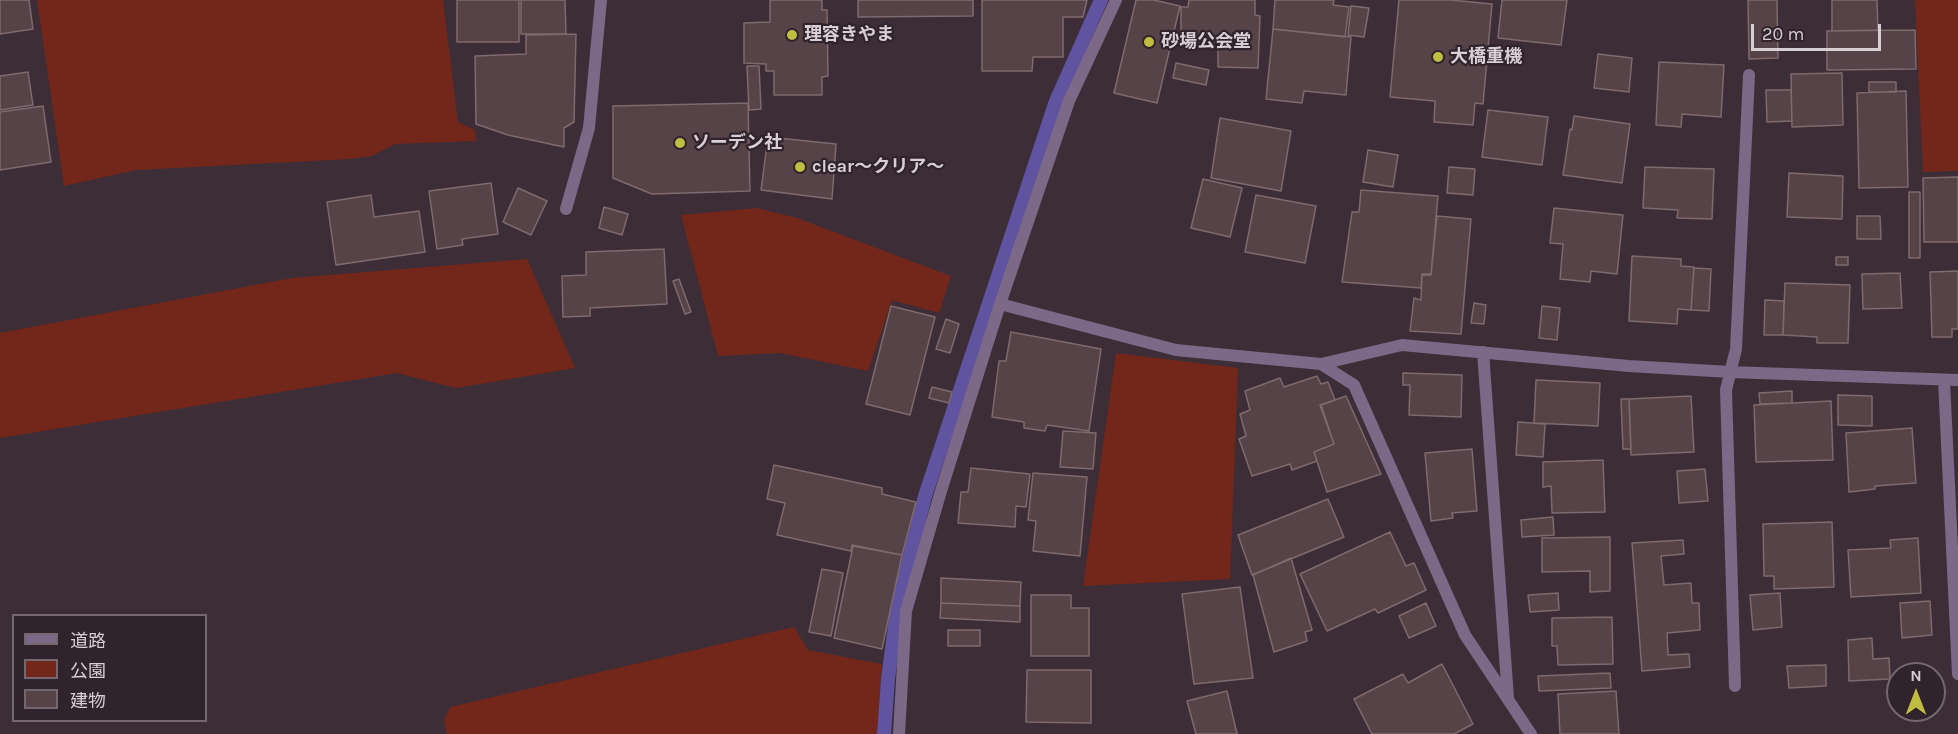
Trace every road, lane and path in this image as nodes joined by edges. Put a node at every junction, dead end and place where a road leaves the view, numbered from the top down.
1 (601, 0) edge
2 (1116, 0) edge
3 (1749, 75) dead end
4 (566, 209) dead end
5 (1000, 304) junction
6 (1483, 352) junction
7 (1321, 364) junction
8 (1730, 372) junction
9 (1944, 380) junction
10 (1958, 380) edge
11 (1958, 674) edge
12 (1735, 686) dead end
13 (1509, 700) junction
14 (898, 734) edge
15 (1531, 734) edge

1 - 4 street
2 - 5 street
3 - 8 street
5 - 7 street
5 - 14 street
6 - 7 street
6 - 8 street
6 - 13 street
7 - 13 street
8 - 9 street
8 - 12 street
9 - 10 street
9 - 11 street
13 - 15 street

